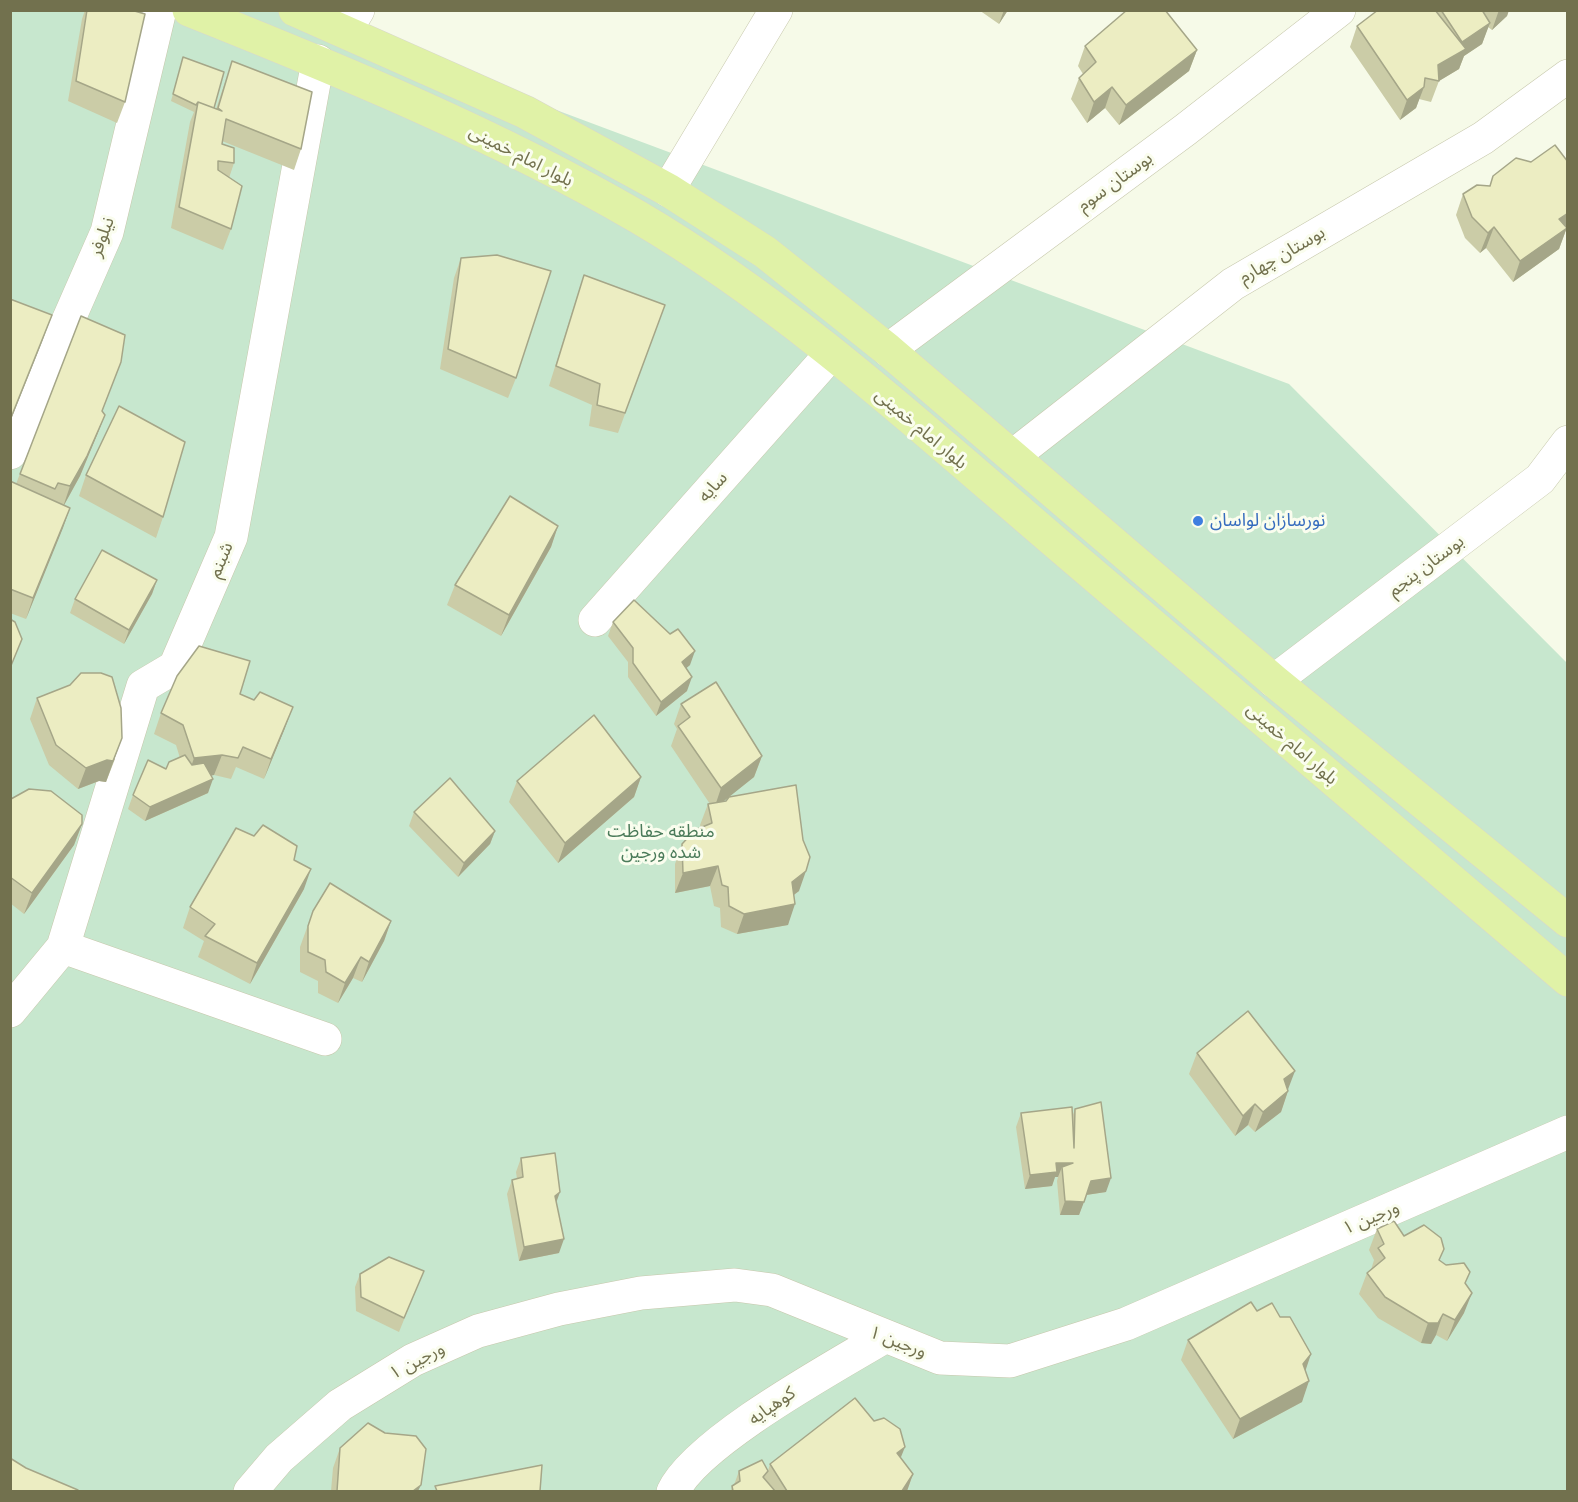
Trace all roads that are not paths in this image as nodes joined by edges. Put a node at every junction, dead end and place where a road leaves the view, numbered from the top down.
1 (160, 10) edge
2 (189, 10) edge
3 (295, 10) edge
4 (776, 10) edge
5 (1338, 10) edge
6 (352, 21) edge
7 (318, 61) junction
8 (1568, 76) edge
9 (668, 190) junction
10 (888, 350) junction
11 (831, 354) junction
12 (1568, 442) edge
13 (10, 453) edge
14 (1013, 456) junction
15 (595, 620) dead end
16 (1274, 681) junction
17 (1568, 921) edge
18 (63, 947) junction
19 (1568, 980) edge
20 (10, 1011) edge
21 (325, 1038) dead end
22 (1568, 1132) edge
23 (884, 1337) junction
24 (250, 1491) edge
25 (673, 1491) edge

1 - 13 street, نیلوفر
2 - 7 main road, بلوار امام خمینی
3 - 6 main road, بلوار امام خمینی
4 - 9 street
5 - 10 street, بوستان سوم
6 - 9 main road, بلوار امام خمینی
7 - 11 main road, بلوار امام خمینی
7 - 18 street, شبنم
8 - 14 street, بوستان چهارم
9 - 10 main road, بلوار امام خمینی
10 - 14 main road, بلوار امام خمینی
11 - 15 street, سایه
11 - 19 main road, بلوار امام خمینی
12 - 16 street, بوستان پنجم
14 - 16 main road, بلوار امام خمینی
16 - 17 main road, بلوار امام خمینی
18 - 20 street, شبنم
18 - 21 street
22 - 23 street, ورجین ۱
23 - 24 street, ورجین ۱
23 - 25 street, کوهپایه

